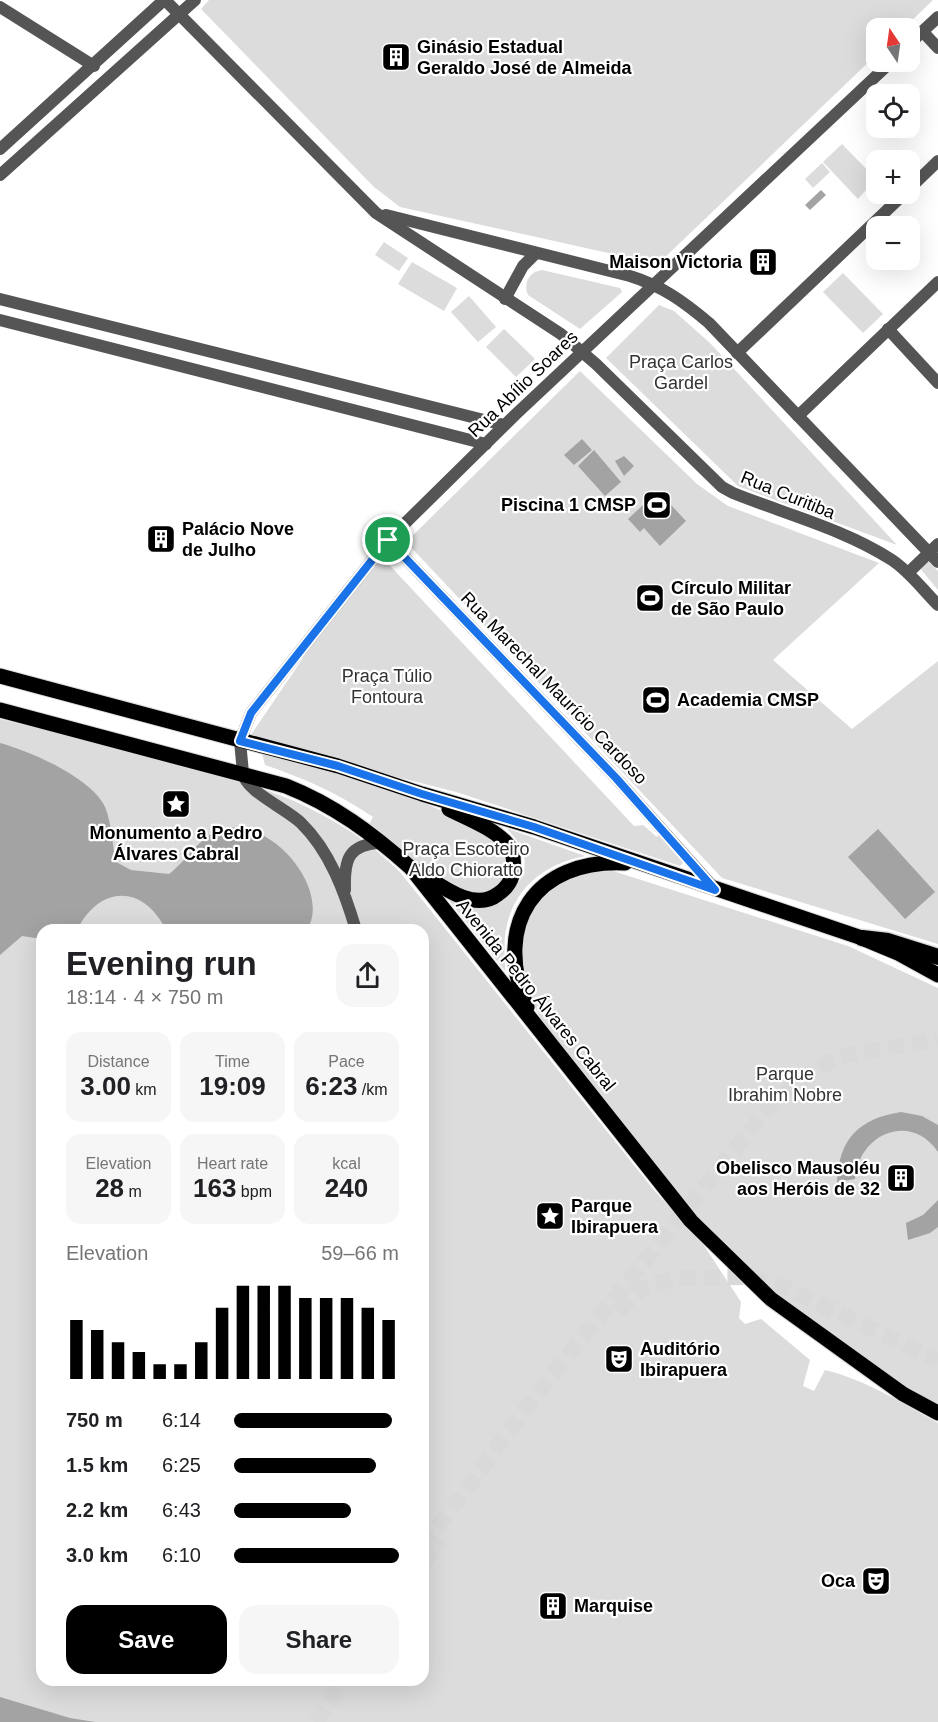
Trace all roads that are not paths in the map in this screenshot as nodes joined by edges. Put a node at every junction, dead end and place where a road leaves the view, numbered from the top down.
1 (165, 0) edge
2 (195, 0) edge
3 (0, 7) edge
4 (179, 14) junction
5 (938, 17) edge
6 (922, 32) joint
7 (938, 48) edge
8 (94, 66) junction
9 (880, 72) edge
10 (0, 149) edge
11 (938, 161) edge
12 (13, 164) junction
13 (0, 175) edge
14 (920, 178) edge
15 (893, 204) edge
16 (376, 213) junction
17 (536, 253) junction
18 (938, 282) edge
19 (656, 284) junction
20 (506, 298) junction
21 (0, 299) edge
22 (0, 320) edge
23 (888, 329) junction
24 (582, 352) junction
25 (737, 353) junction
26 (220, 354) junction
27 (213, 375) junction
28 (938, 382) edge
29 (798, 416) junction
30 (504, 425) junction
31 (486, 444) junction
32 (388, 540) junction
33 (933, 549) edge
34 (938, 562) edge
35 (908, 573) junction
36 (938, 606) edge
37 (0, 676) edge
38 (0, 710) edge
39 (240, 741) junction
40 (243, 774) junction
41 (422, 794) junction
42 (381, 843) junction
43 (640, 864) junction
44 (411, 868) junction
45 (715, 890) junction
46 (345, 894) junction
47 (354, 924) edge
48 (862, 938) junction
49 (938, 957) edge
50 (938, 975) edge
51 (534, 1023) junction
52 (938, 1413) edge

1 - 4 street, Rua Curitiba
1 - 8 street
2 - 4 street
3 - 8 street
4 - 12 street
4 - 16 street, Rua Curitiba
5 - 6 street
6 - 7 street
8 - 10 street
9 - 19 street, Rua Abílio Soares
10 - 12 street
11 - 14 street
12 - 13 street
15 - 25 street
16 - 17 street
16 - 20 street, Rua Curitiba
17 - 19 street
17 - 20 street
18 - 23 street
19 - 24 street, Rua Abílio Soares
19 - 25 street
20 - 24 street, Rua Curitiba
21 - 26 street
22 - 27 street
23 - 28 street
23 - 29 street
24 - 30 street, Rua Abílio Soares
24 - 35 street, Rua Curitiba
25 - 29 street
26 - 27 street
26 - 30 street
27 - 31 street
29 - 33 street
30 - 31 street, Rua Abílio Soares
31 - 32 street, Rua Abílio Soares
32 - 39 street, Rua Abílio Soares
32 - 45 street, Rua Marechal Maurício Cardoso
33 - 34 street
33 - 35 street
35 - 36 street, Rua Curitiba
37 - 39 main road
38 - 40 main road, Avenida Pedro Álvares Cabral
39 - 40 street, Rua Abílio Soares
39 - 41 main road
40 - 42 main road, Avenida Pedro Álvares Cabral
40 - 46 street
41 - 43 main road
41 - 44 main road
42 - 44 main road, Avenida Pedro Álvares Cabral
42 - 46 street
43 - 45 main road
43 - 51 main road
44 - 51 main road, Avenida Pedro Álvares Cabral
45 - 48 main road
46 - 47 street
48 - 49 highway
48 - 50 main road
51 - 52 main road, Avenida Pedro Álvares Cabral

